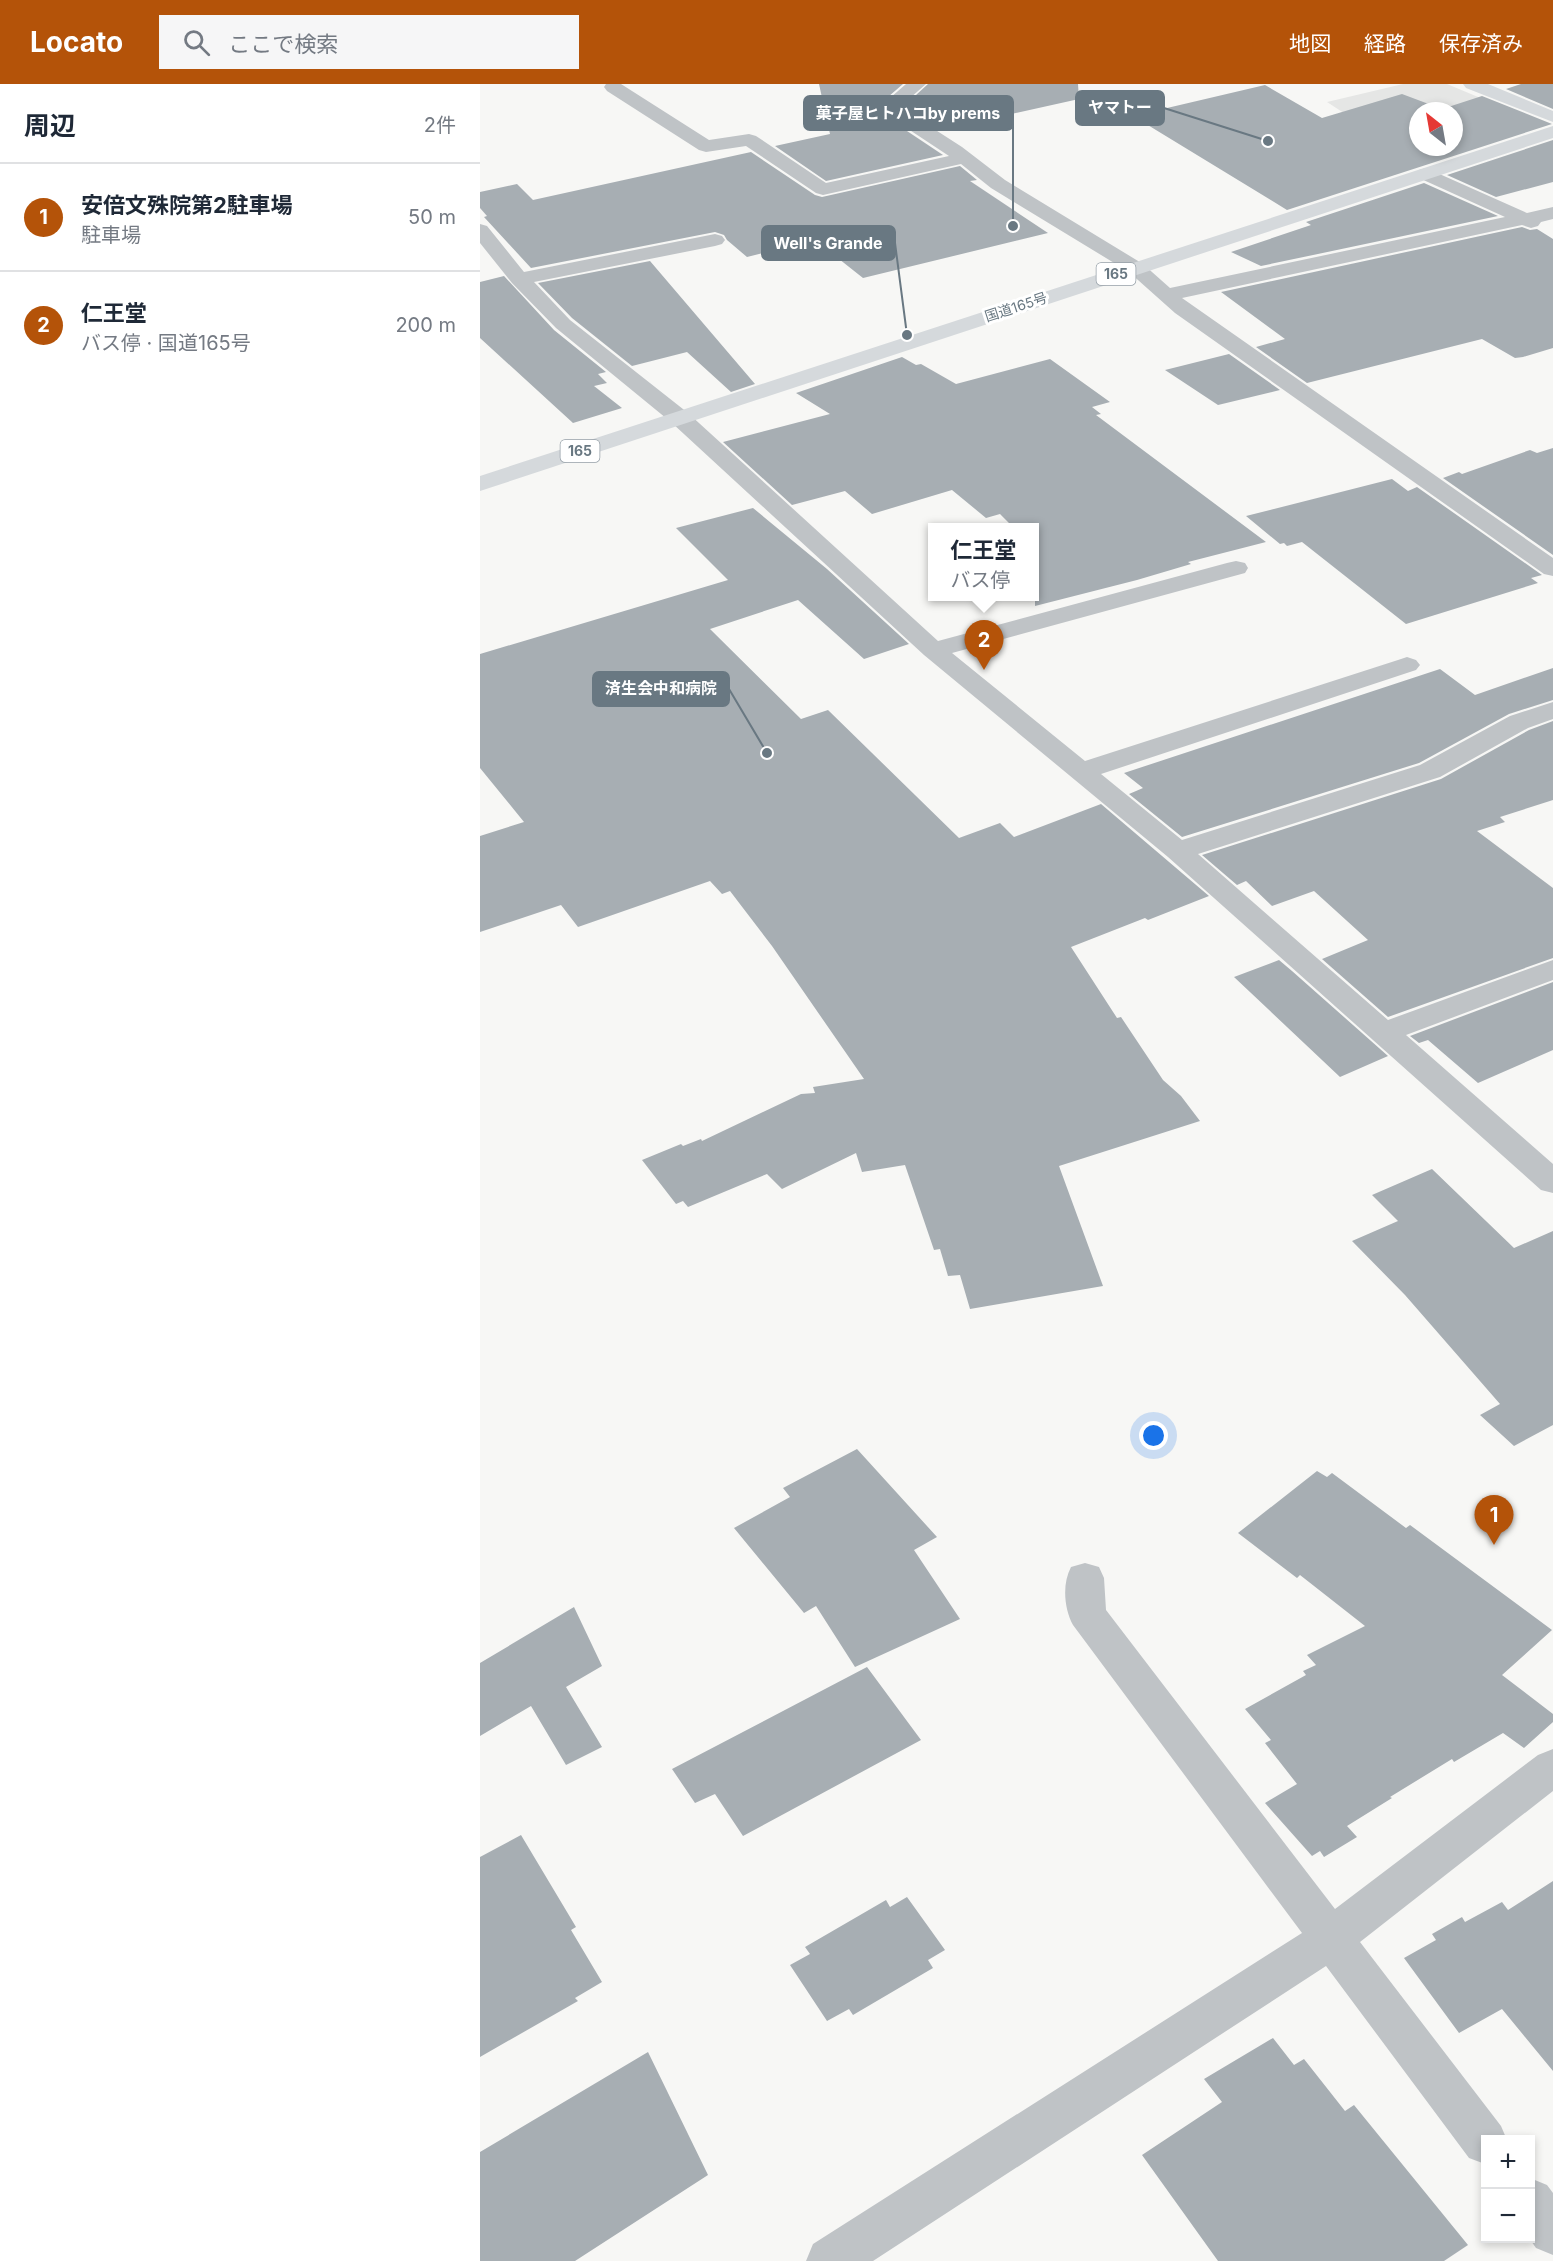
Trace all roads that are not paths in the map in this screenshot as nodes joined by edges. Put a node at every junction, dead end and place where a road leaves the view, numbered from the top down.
1 (917, 84) edge
2 (1472, 84) edge
3 (613, 87) dead end
4 (1553, 117) edge
5 (1553, 132) edge
6 (964, 158) junction
7 (1426, 174) junction
8 (1553, 213) edge
9 (1526, 219) junction
10 (480, 230) edge
11 (1553, 233) edge
12 (715, 240) dead end
13 (1136, 268) junction
14 (519, 279) junction
15 (1166, 295) junction
16 (680, 418) junction
17 (480, 484) edge
18 (1236, 568) dead end
19 (1553, 569) edge
20 (933, 650) junction
21 (1407, 665) dead end
22 (1553, 710) edge
23 (1083, 771) junction
24 (1178, 850) junction
25 (1553, 969) edge
26 (1385, 1032) junction
27 (1553, 1182) edge
28 (1085, 1578) dead end
29 (1553, 1767) edge
30 (1330, 1939) junction
31 (1481, 2137) edge
32 (1535, 2208) edge
33 (1553, 2231) edge
34 (830, 2261) edge

1 - 6 street
2 - 4 highway
3 - 6 street
5 - 7 highway, 国道165号 / 165
6 - 13 street
7 - 9 street
7 - 13 highway, 国道165号 / 165
8 - 9 street
9 - 11 street
9 - 15 street
10 - 14 street
12 - 14 street
13 - 15 street
13 - 16 highway, 国道165号 / 165
14 - 16 street
15 - 19 street
16 - 17 highway, 国道165号 / 165
16 - 20 street
18 - 20 street
20 - 23 street
21 - 23 street
22 - 24 street
23 - 24 street
24 - 26 street
25 - 26 street
26 - 27 street
28 - 30 street
29 - 30 street
30 - 31 street
30 - 34 street
32 - 33 street

